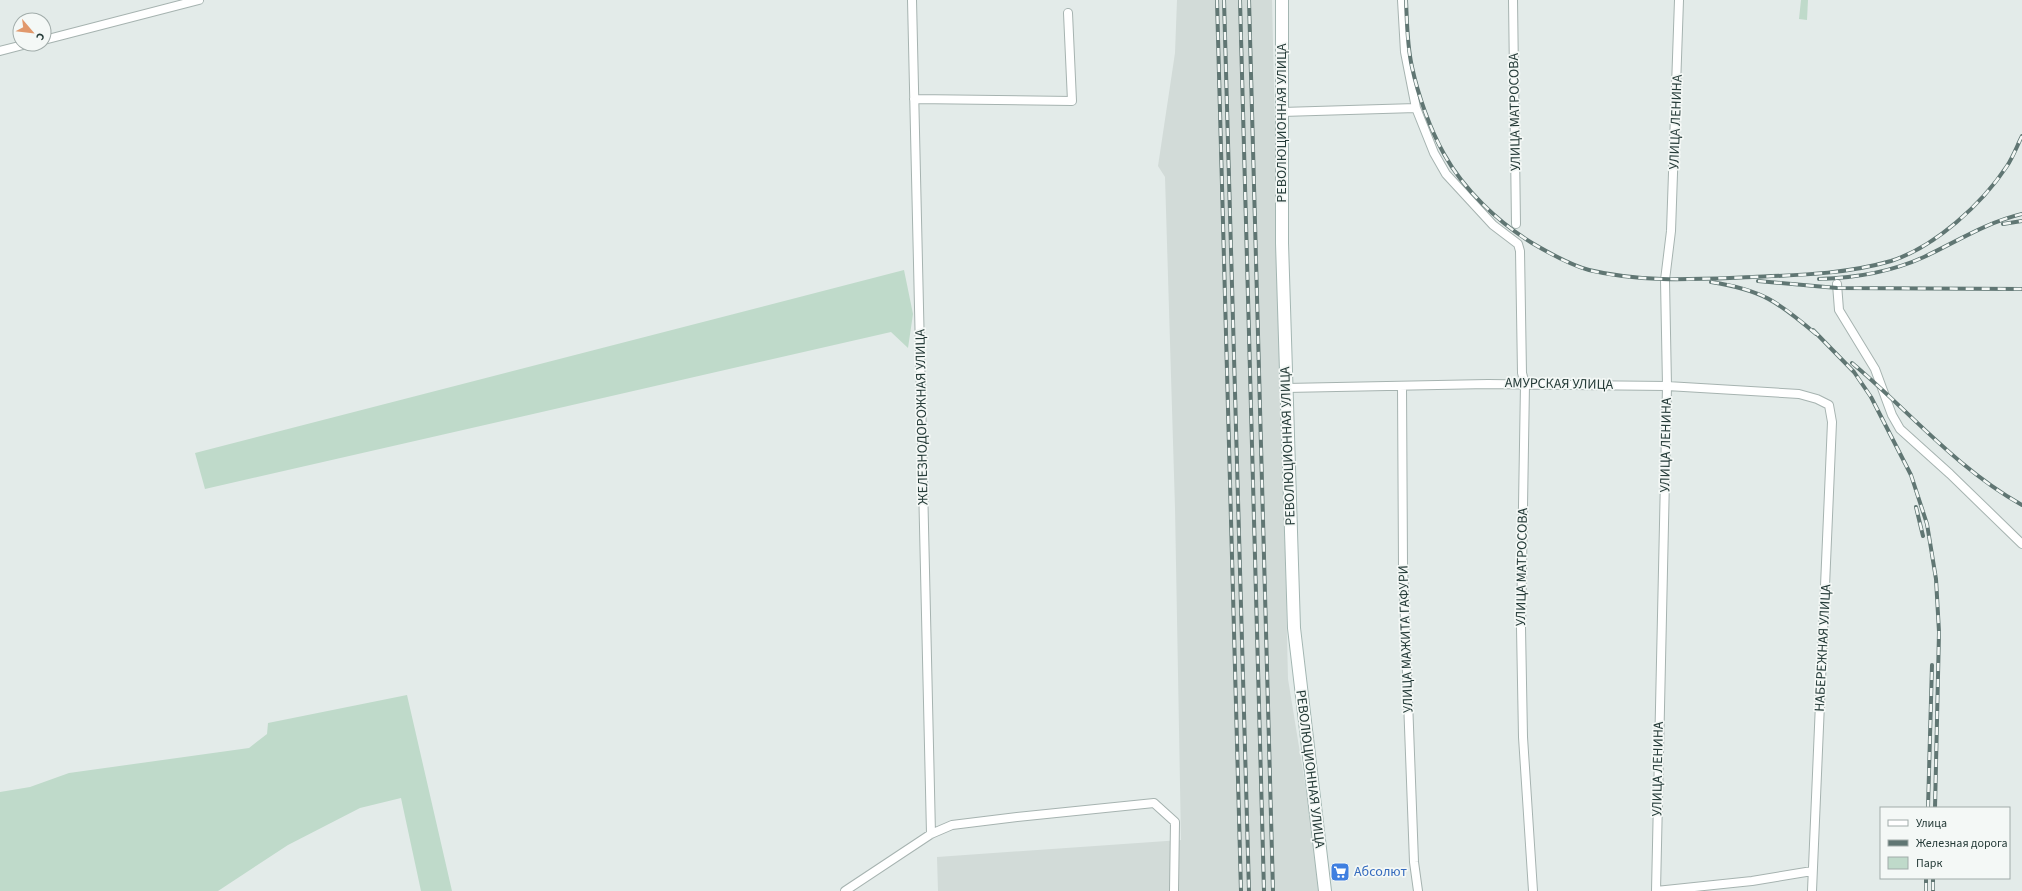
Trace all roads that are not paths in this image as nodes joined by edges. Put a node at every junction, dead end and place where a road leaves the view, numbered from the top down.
1 (199, 0) edge
2 (912, 0) edge
3 (1282, 0) edge
4 (1402, 0) edge
5 (1513, 0) edge
6 (1679, 0) edge
7 (1068, 13) dead end
8 (52, 38) edge
9 (12, 48) edge
10 (0, 51) edge
11 (914, 99) junction
12 (1416, 108) junction
13 (1282, 112) junction
14 (1516, 224) dead end
15 (1837, 284) dead end
16 (1525, 384) junction
17 (1402, 386) junction
18 (1667, 386) junction
19 (1286, 388) junction
20 (1829, 406) joint
21 (2022, 544) edge
22 (931, 834) junction
23 (1812, 871) junction
24 (845, 891) edge
25 (1174, 891) edge
26 (1325, 891) edge
27 (1418, 891) edge
28 (1533, 891) edge
29 (1656, 891) edge
30 (1812, 891) edge

1 - 8 street
2 - 11 street, ЖЕЛЕЗНОДОРОЖНАЯ УЛИЦА
3 - 13 main road, РЕВОЛЮЦИОННАЯ УЛИЦА
4 - 12 street
5 - 14 street, УЛИЦА МАТРОСОВА
6 - 18 street, УЛИЦА ЛЕНИНА
7 - 11 street
9 - 10 street
11 - 22 street, ЖЕЛЕЗНОДОРОЖНАЯ УЛИЦА
12 - 13 street
12 - 16 street, УЛИЦА МАТРОСОВА
13 - 19 main road, РЕВОЛЮЦИОННАЯ УЛИЦА
15 - 21 street
16 - 17 street, АМУРСКАЯ УЛИЦА
16 - 18 street, АМУРСКАЯ УЛИЦА
16 - 28 street, УЛИЦА МАТРОСОВА
17 - 19 street, АМУРСКАЯ УЛИЦА
17 - 27 street, УЛИЦА МАЖИТА ГАФУРИ
18 - 20 street, АМУРСКАЯ УЛИЦА
18 - 29 street, УЛИЦА ЛЕНИНА
19 - 26 main road, РЕВОЛЮЦИОННАЯ УЛИЦА
20 - 23 street, НАБЕРЕЖНАЯ УЛИЦА
22 - 24 street
22 - 25 street
23 - 29 street
23 - 30 street, НАБЕРЕЖНАЯ УЛИЦА

